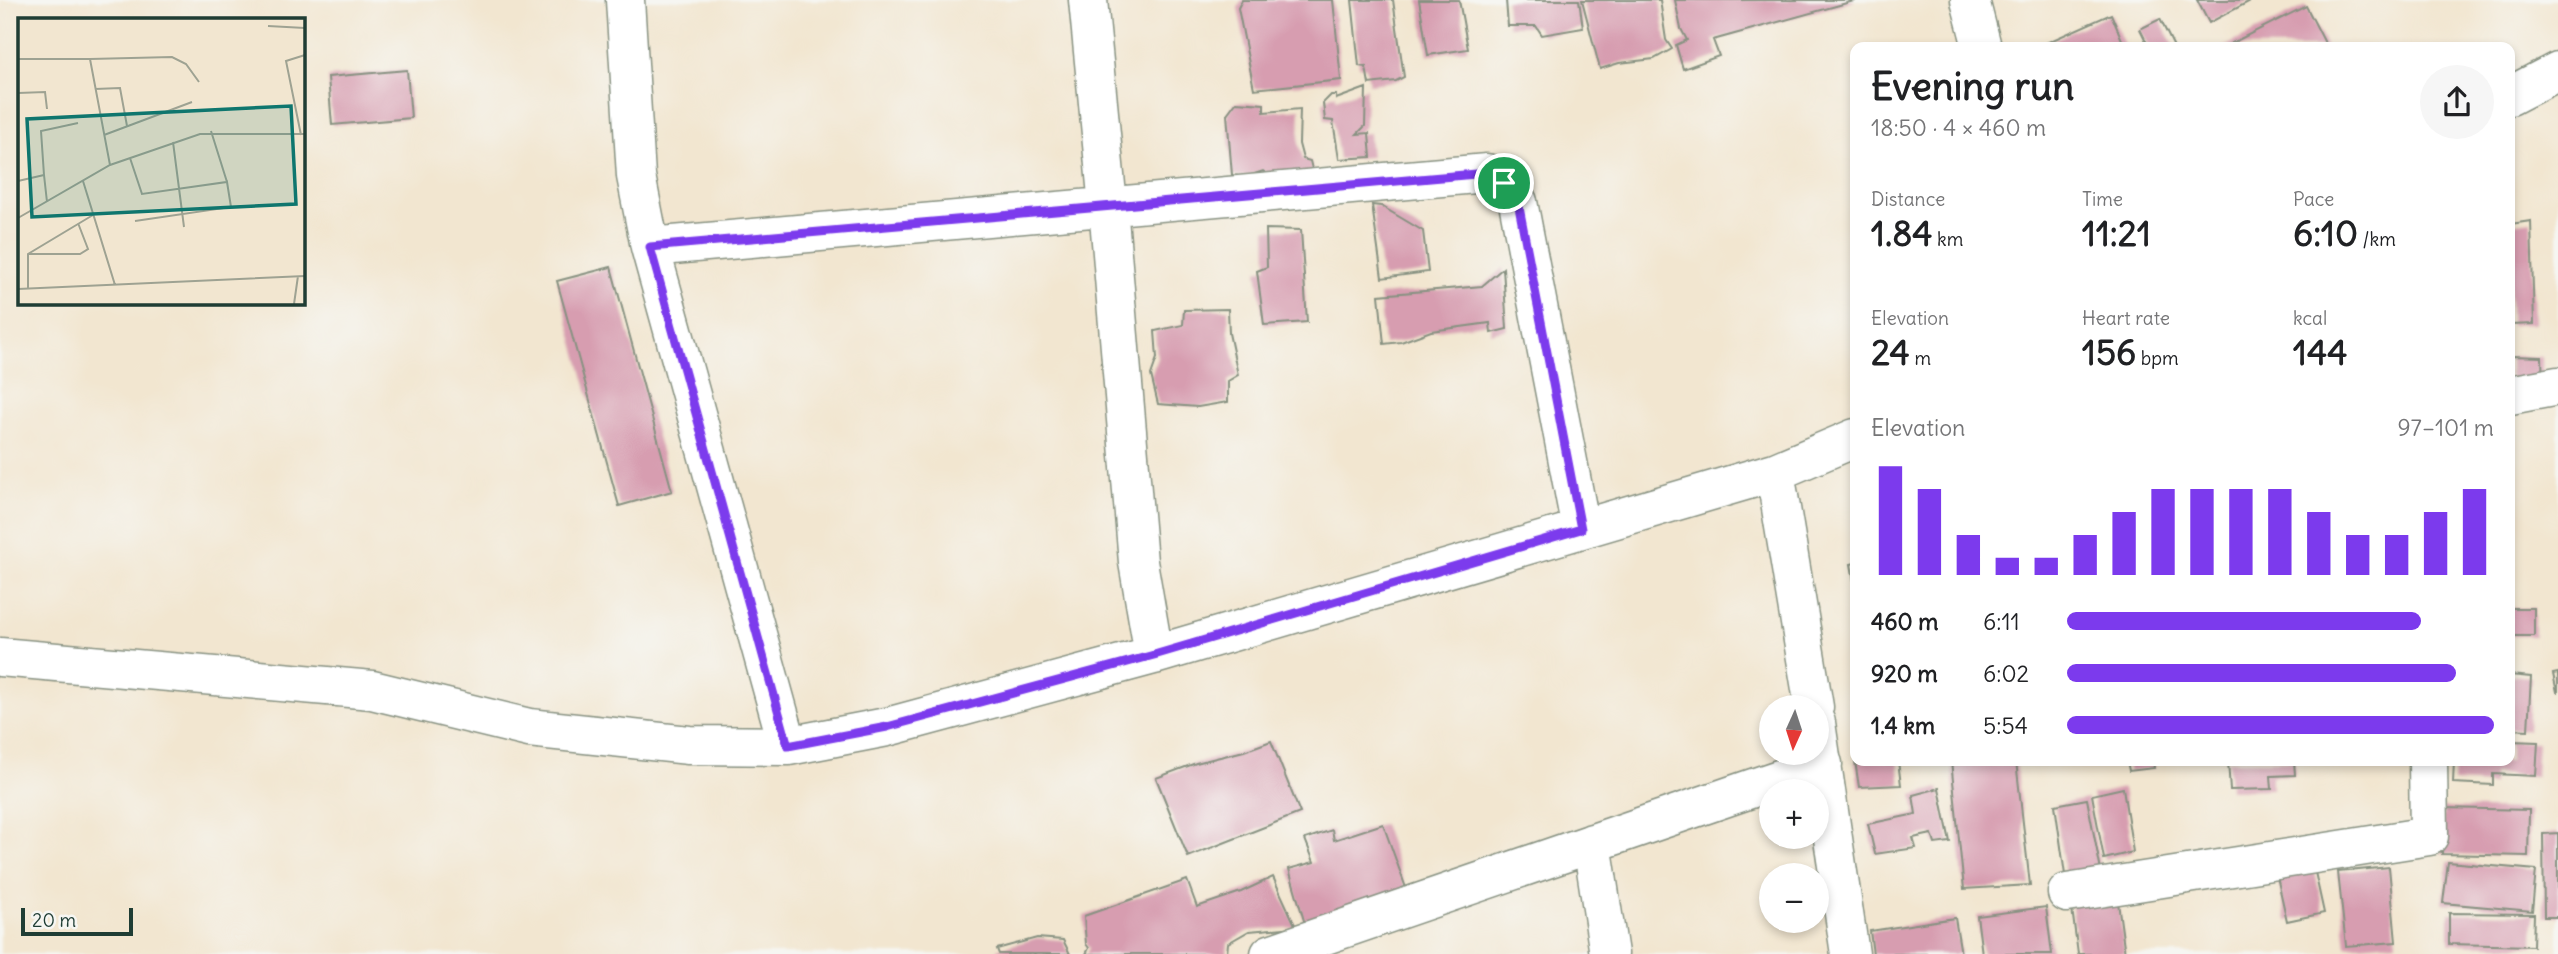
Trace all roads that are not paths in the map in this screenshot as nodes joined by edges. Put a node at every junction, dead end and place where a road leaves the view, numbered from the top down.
1 (625, 0) edge
2 (1088, 0) edge
3 (1970, 0) edge
4 (1981, 42) edge
5 (2558, 71) edge
6 (2515, 93) edge
7 (1108, 206) junction
8 (650, 247) junction
9 (2558, 386) edge
10 (2515, 394) edge
11 (1850, 440) edge
12 (1775, 472) junction
13 (1581, 529) junction
14 (1154, 655) junction
15 (0, 657) edge
16 (1812, 695) edge
17 (788, 746) junction
18 (1820, 765) edge
19 (1823, 765) edge
20 (2428, 766) edge
21 (1592, 843) junction
22 (2067, 893) dead end
23 (1270, 954) edge
24 (1609, 954) edge
25 (1850, 954) edge

1 - 8 street
2 - 7 street
3 - 4 street
5 - 6 street
7 - 8 street
7 - 13 street
7 - 14 street
8 - 17 street
9 - 10 street
11 - 12 street
12 - 13 street
12 - 16 street
13 - 14 street
14 - 17 street
15 - 17 street
18 - 21 street
19 - 25 street
20 - 22 street
21 - 23 street
21 - 24 street

